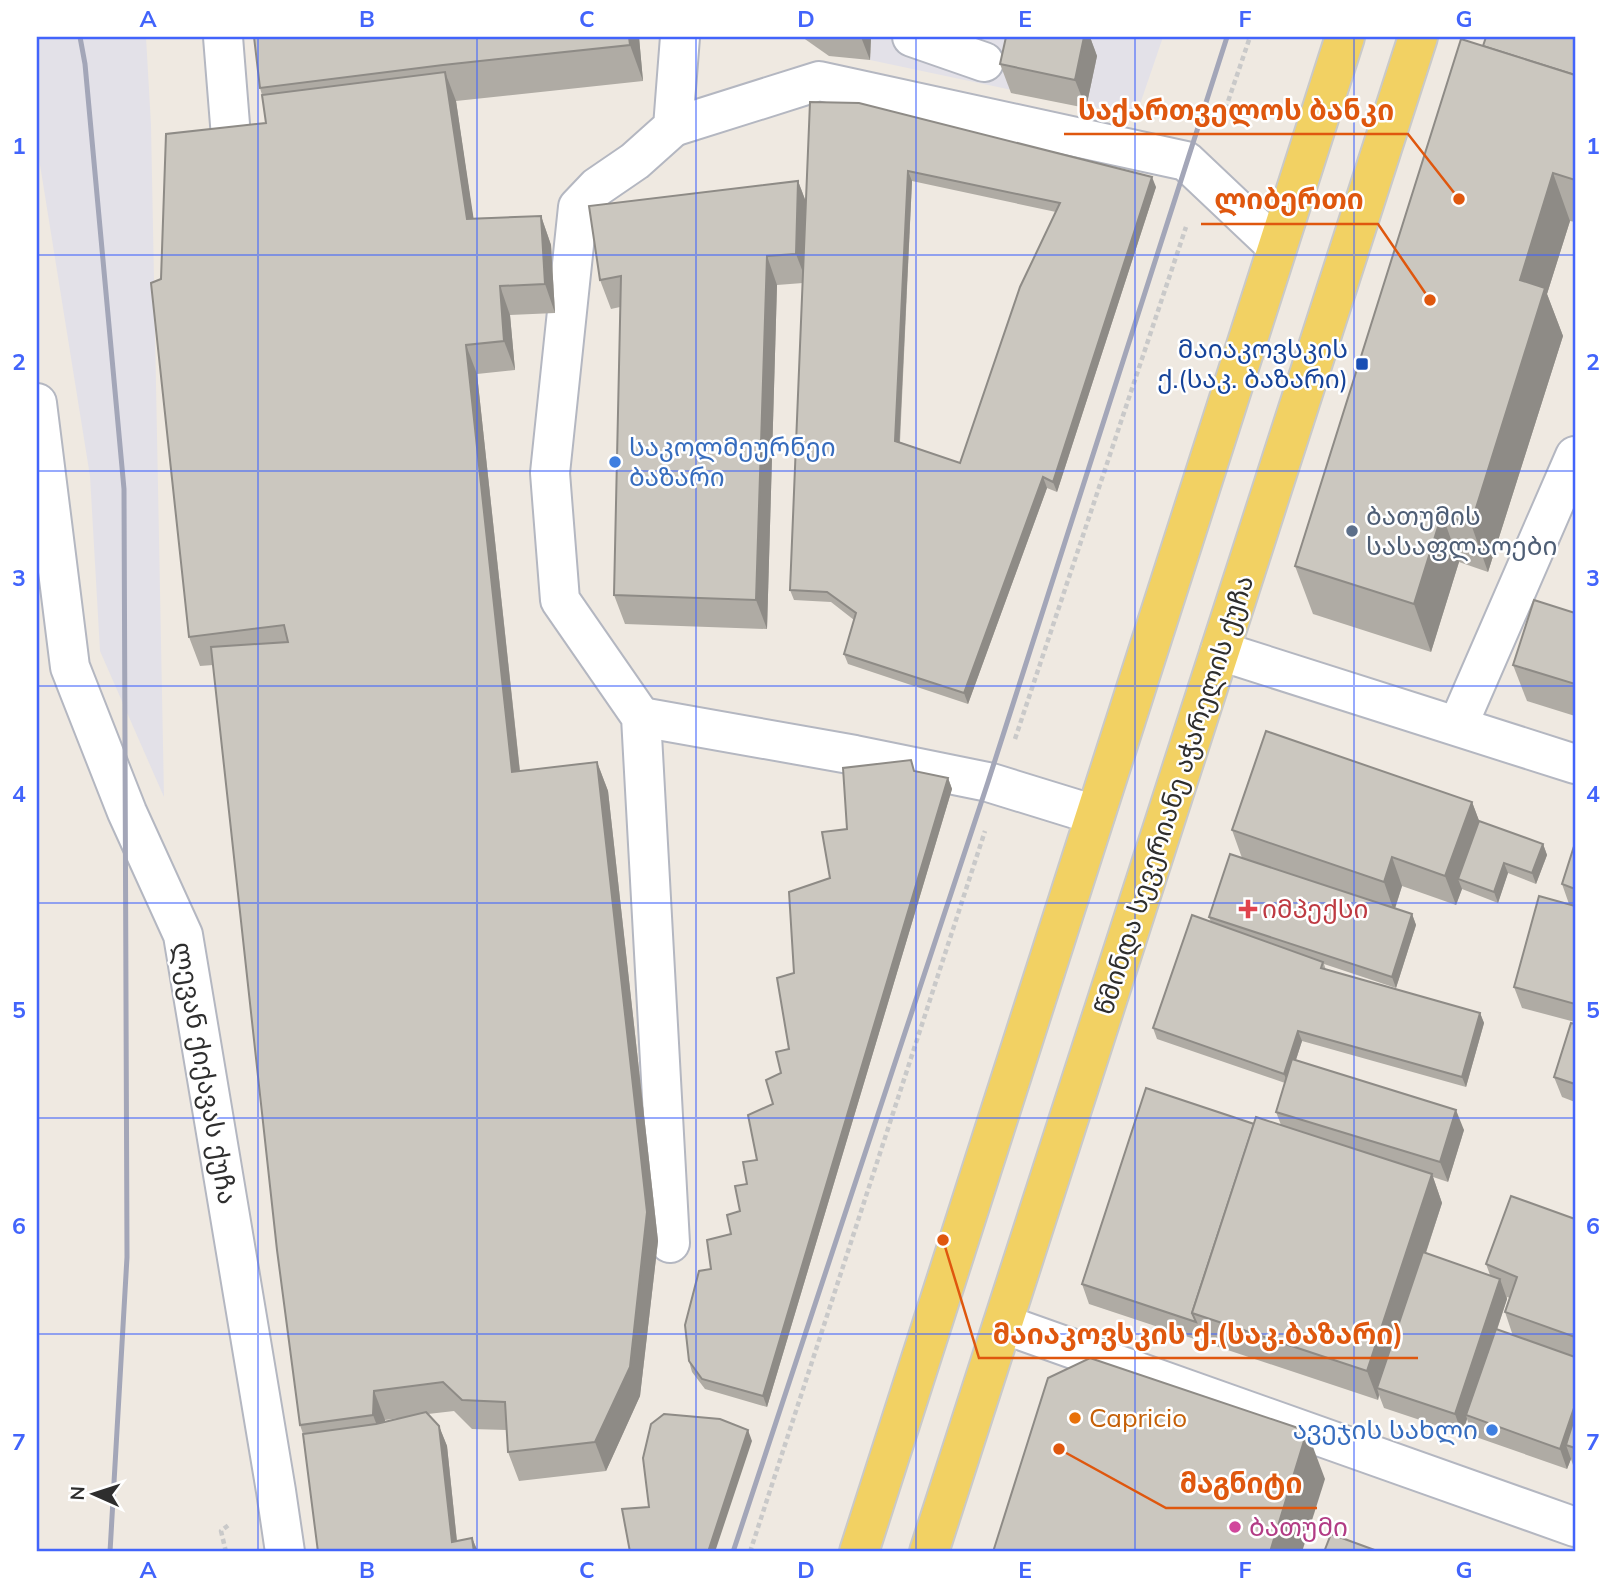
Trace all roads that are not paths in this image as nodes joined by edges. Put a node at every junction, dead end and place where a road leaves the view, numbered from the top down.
1 (223, 37) edge
2 (680, 37) edge
3 (912, 37) edge
4 (1345, 37) edge
5 (1418, 37) edge
6 (984, 62) dead end
7 (673, 127) junction
8 (232, 137) edge
9 (1277, 247) junction
10 (37, 403) edge
11 (1575, 456) edge
12 (37, 608) edge
13 (1220, 651) junction
14 (70, 667) junction
15 (640, 717) junction
16 (1458, 725) junction
17 (1575, 764) edge
18 (1095, 815) junction
19 (670, 1242) dead end
20 (1003, 1324) junction
21 (1575, 1527) edge
22 (285, 1552) edge
23 (859, 1552) edge
24 (929, 1552) edge

1 - 8 street
2 - 7 street
3 - 6 street
4 - 9 main road
5 - 13 main road, წმინდა სევერიანე აჭარელის ქუჩა
7 - 9 street
7 - 15 street
9 - 18 main road
10 - 14 street, ლევან ქიქავას ქუჩა
11 - 16 street
12 - 14 street
13 - 16 street
13 - 20 main road, წმინდა სევერიანე აჭარელის ქუჩა
14 - 22 street, ლევან ქიქავას ქუჩა
15 - 18 street
15 - 19 street
16 - 17 street
18 - 23 main road
20 - 21 street
20 - 24 main road, წმინდა სევერიანე აჭარელის ქუჩა

